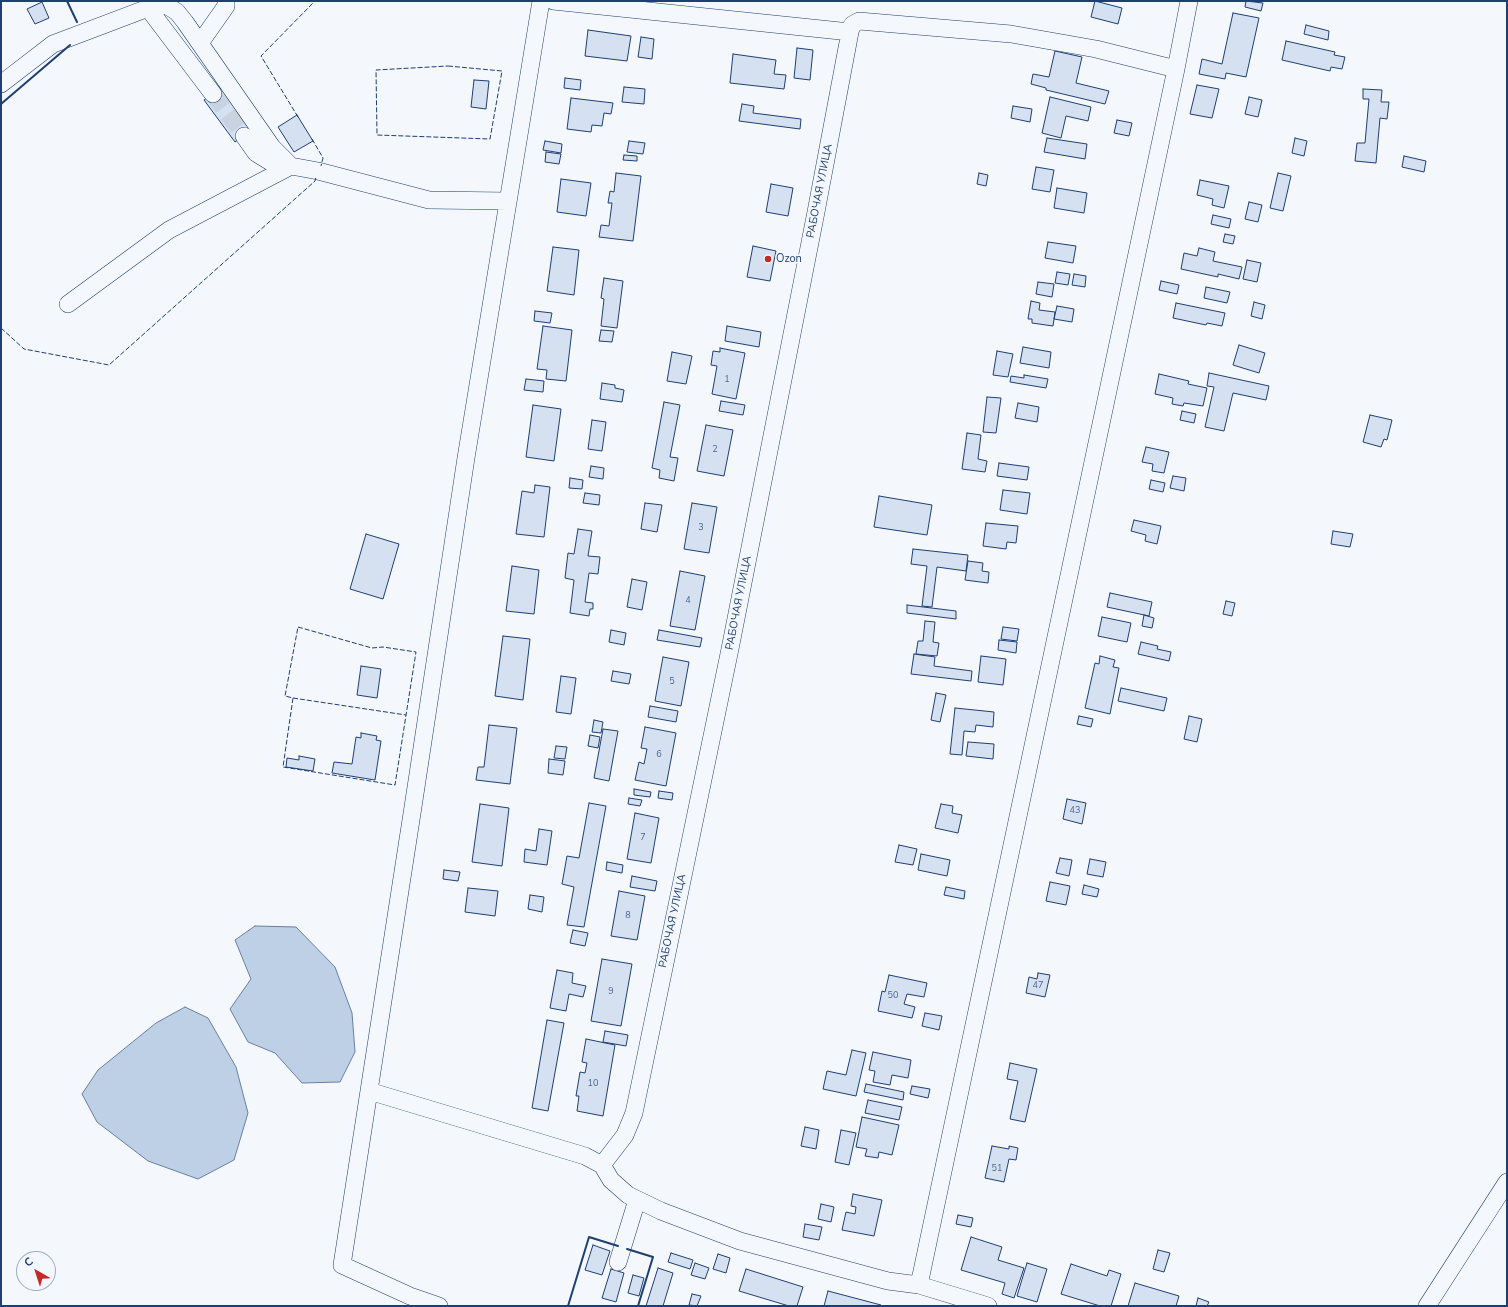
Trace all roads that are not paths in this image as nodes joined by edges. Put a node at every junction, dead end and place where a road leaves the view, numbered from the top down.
1 (226, 1) edge
2 (541, 1) edge
3 (553, 1) edge
4 (1189, 1) edge
5 (154, 5) edge
6 (655, 6) edge
7 (850, 32) junction
8 (200, 43) junction
9 (1176, 69) junction
10 (1, 84) edge
11 (212, 94) tunnel mouth
12 (244, 136) tunnel mouth
13 (291, 166) junction
14 (508, 201) junction
15 (68, 304) dead end
16 (369, 1091) junction
17 (602, 1165) junction
18 (1507, 1182) edge
19 (637, 1200) junction
20 (618, 1262) dead end
21 (919, 1285) junction
22 (439, 1306) edge
23 (988, 1306) edge
24 (1427, 1306) edge

1 - 8 street
2 - 14 street
3 - 6 street
4 - 9 street
5 - 8 street
5 - 10 street
5 - 11 street
6 - 7 street
7 - 9 street
7 - 17 street, РАБОЧАЯ УЛИЦА
8 - 13 street
9 - 21 street
12 - 13 street
13 - 14 street
13 - 15 street
14 - 16 street
16 - 17 street
16 - 22 street
17 - 19 street
18 - 24 street
19 - 20 street
19 - 21 street
21 - 23 street

